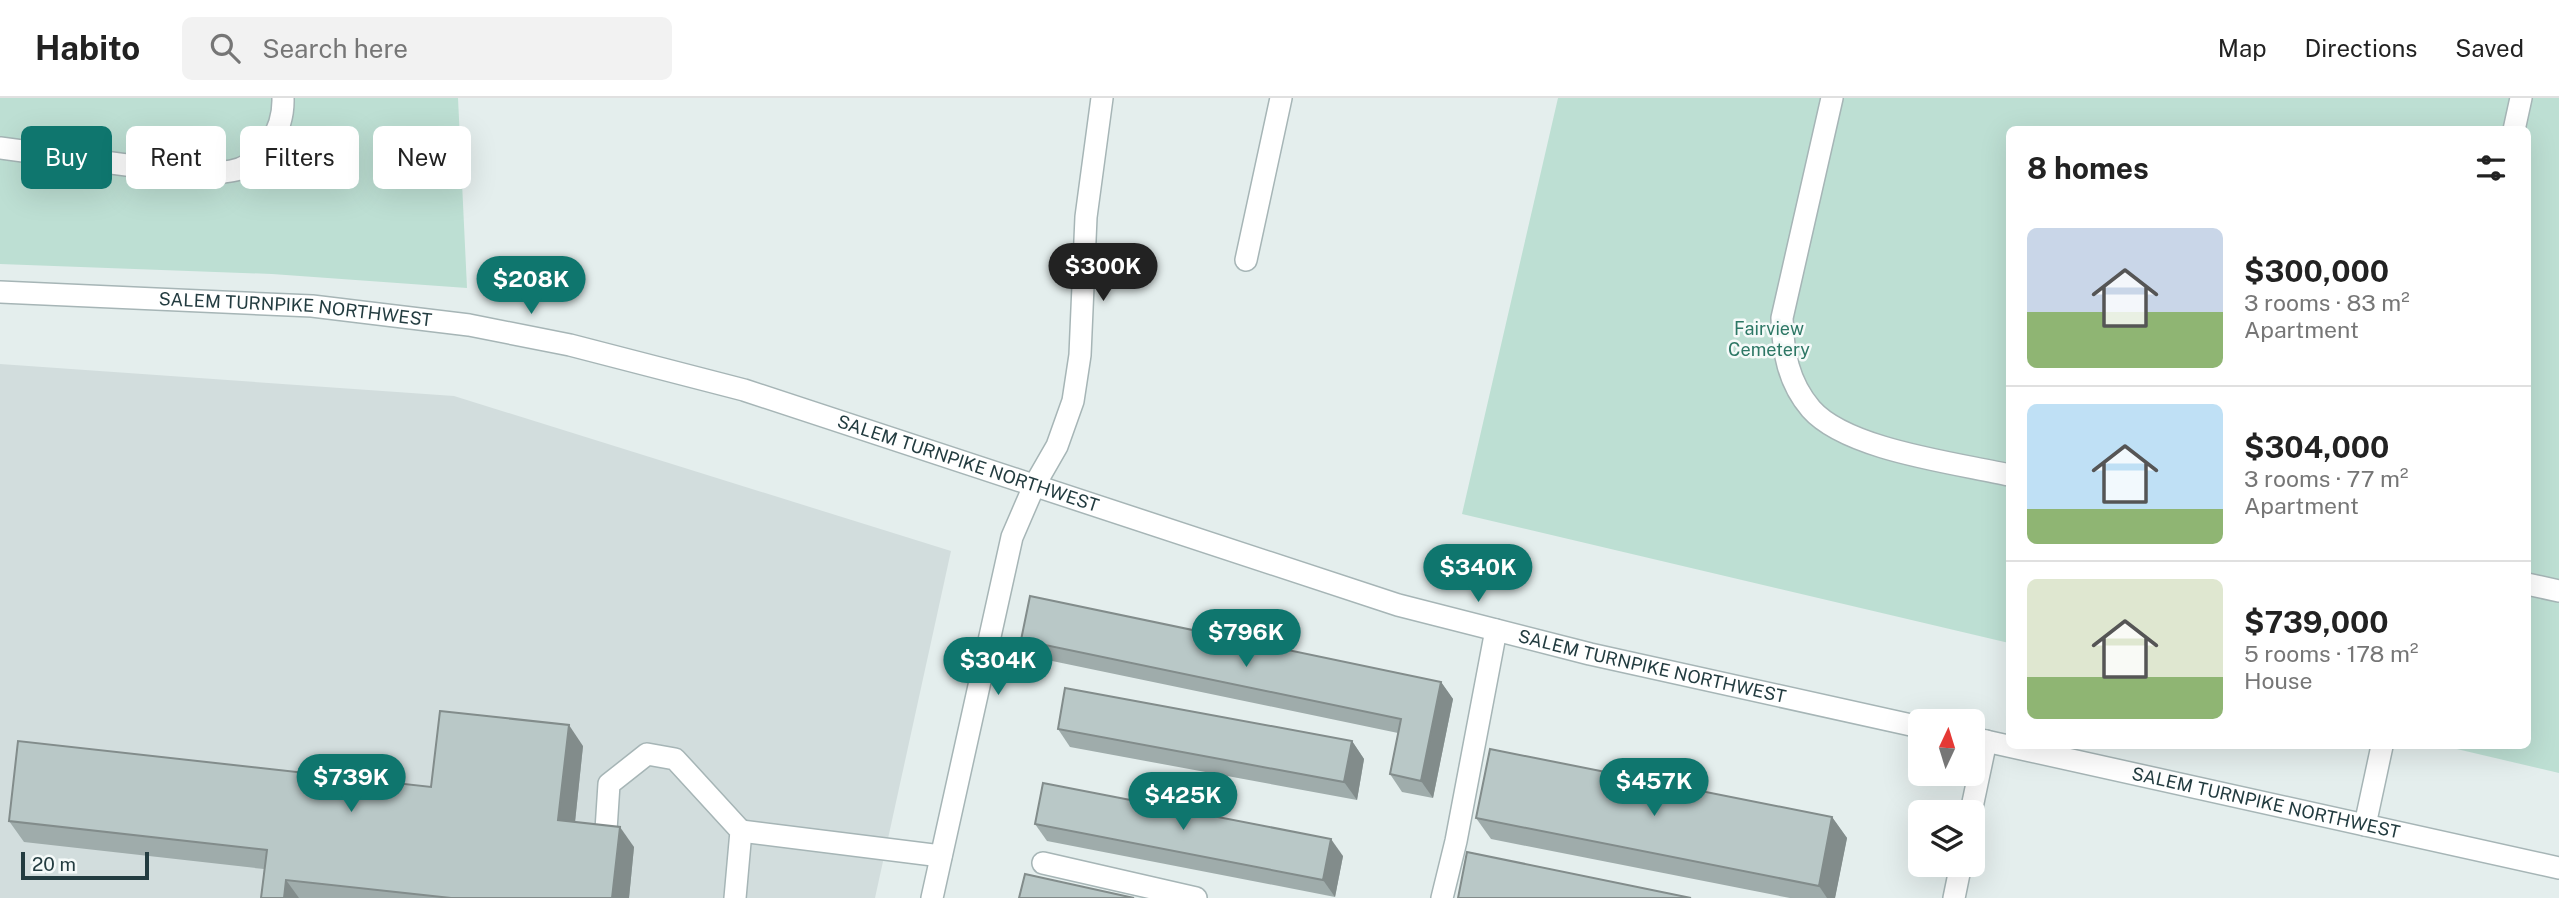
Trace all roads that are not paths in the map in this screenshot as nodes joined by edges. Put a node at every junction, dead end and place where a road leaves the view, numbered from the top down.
1 (283, 98) edge
2 (1102, 98) edge
3 (1282, 98) edge
4 (1832, 98) edge
5 (2521, 98) edge
6 (2515, 126) edge
7 (0, 148) edge
8 (1247, 260) dead end
9 (0, 292) edge
10 (2006, 474) edge
11 (1034, 486) junction
12 (2531, 585) edge
13 (2559, 591) edge
14 (1496, 630) junction
15 (1908, 724) edge
16 (1985, 741) edge
17 (2006, 746) edge
18 (2020, 749) edge
19 (2381, 749) edge
20 (2365, 825) junction
21 (606, 830) edge
22 (741, 831) junction
23 (941, 856) junction
24 (1043, 863) dead end
25 (2559, 868) edge
26 (1958, 877) edge
27 (735, 898) edge
28 (932, 898) edge
29 (1196, 898) edge
30 (1442, 898) edge
31 (1954, 898) edge

1 - 7 street
2 - 11 street
3 - 8 street
4 - 10 street
5 - 6 street
9 - 11 street, SALEM TURNPIKE NORTHWEST
11 - 14 street, SALEM TURNPIKE NORTHWEST
11 - 23 street
12 - 13 street
14 - 15 street, SALEM TURNPIKE NORTHWEST
14 - 30 street
16 - 17 street, SALEM TURNPIKE NORTHWEST
18 - 20 street, SALEM TURNPIKE NORTHWEST
19 - 20 street
20 - 25 street, SALEM TURNPIKE NORTHWEST
21 - 22 street
22 - 23 street
22 - 27 street
23 - 28 street
24 - 29 street
26 - 31 street

